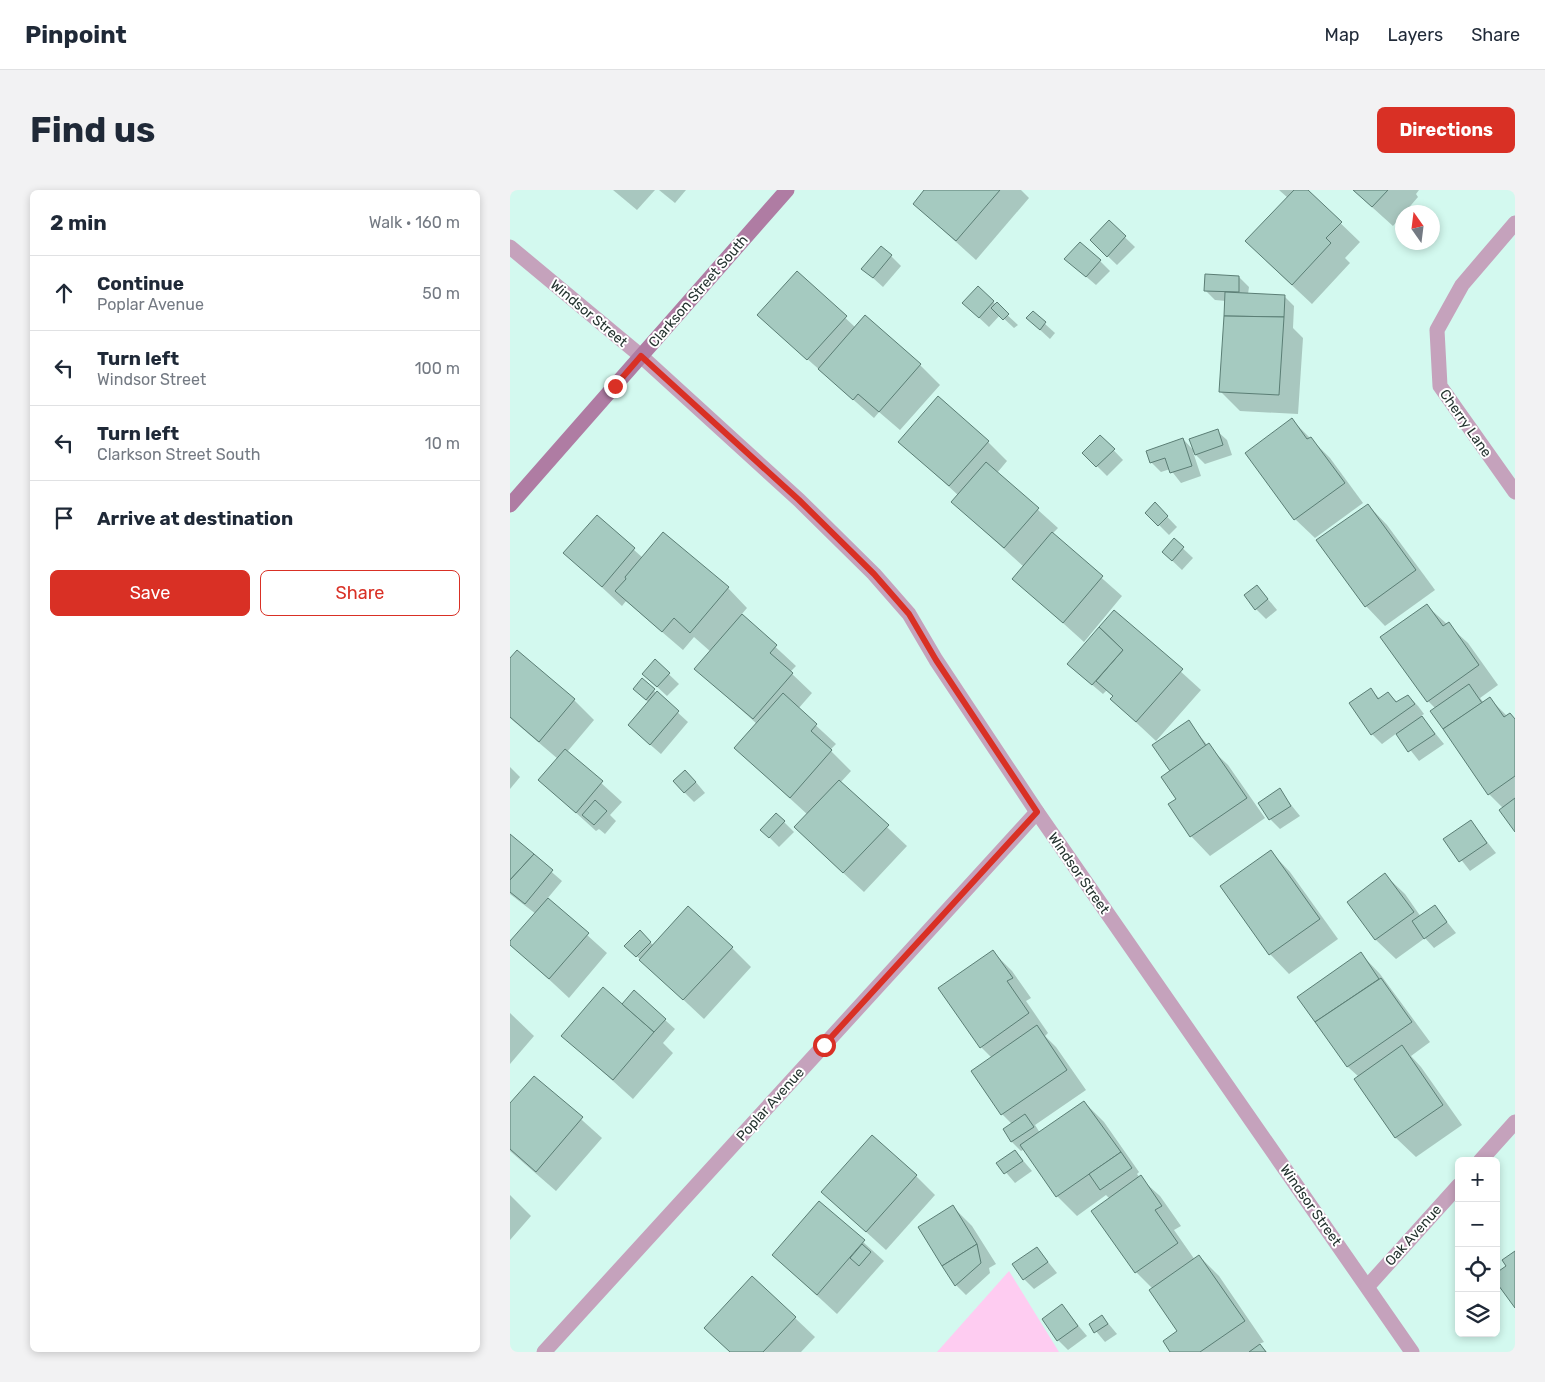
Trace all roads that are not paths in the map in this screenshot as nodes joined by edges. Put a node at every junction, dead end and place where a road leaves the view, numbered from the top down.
1 (787, 190) edge
2 (1515, 223) edge
3 (510, 246) edge
4 (641, 356) junction
5 (1515, 492) edge
6 (510, 505) edge
7 (1037, 812) junction
8 (1515, 1122) edge
9 (1484, 1157) edge
10 (1455, 1188) edge
11 (1368, 1286) junction
12 (544, 1352) edge
13 (1412, 1352) edge

1 - 4 street, Clarkson Street South
2 - 5 street, Cherry Lane
3 - 4 street, Windsor Street
4 - 6 street, Clarkson Street South
4 - 7 street, Windsor Street
7 - 11 street, Windsor Street
7 - 12 street, Poplar Avenue
8 - 9 street
10 - 11 street, Oak Avenue
11 - 13 street, Windsor Street

